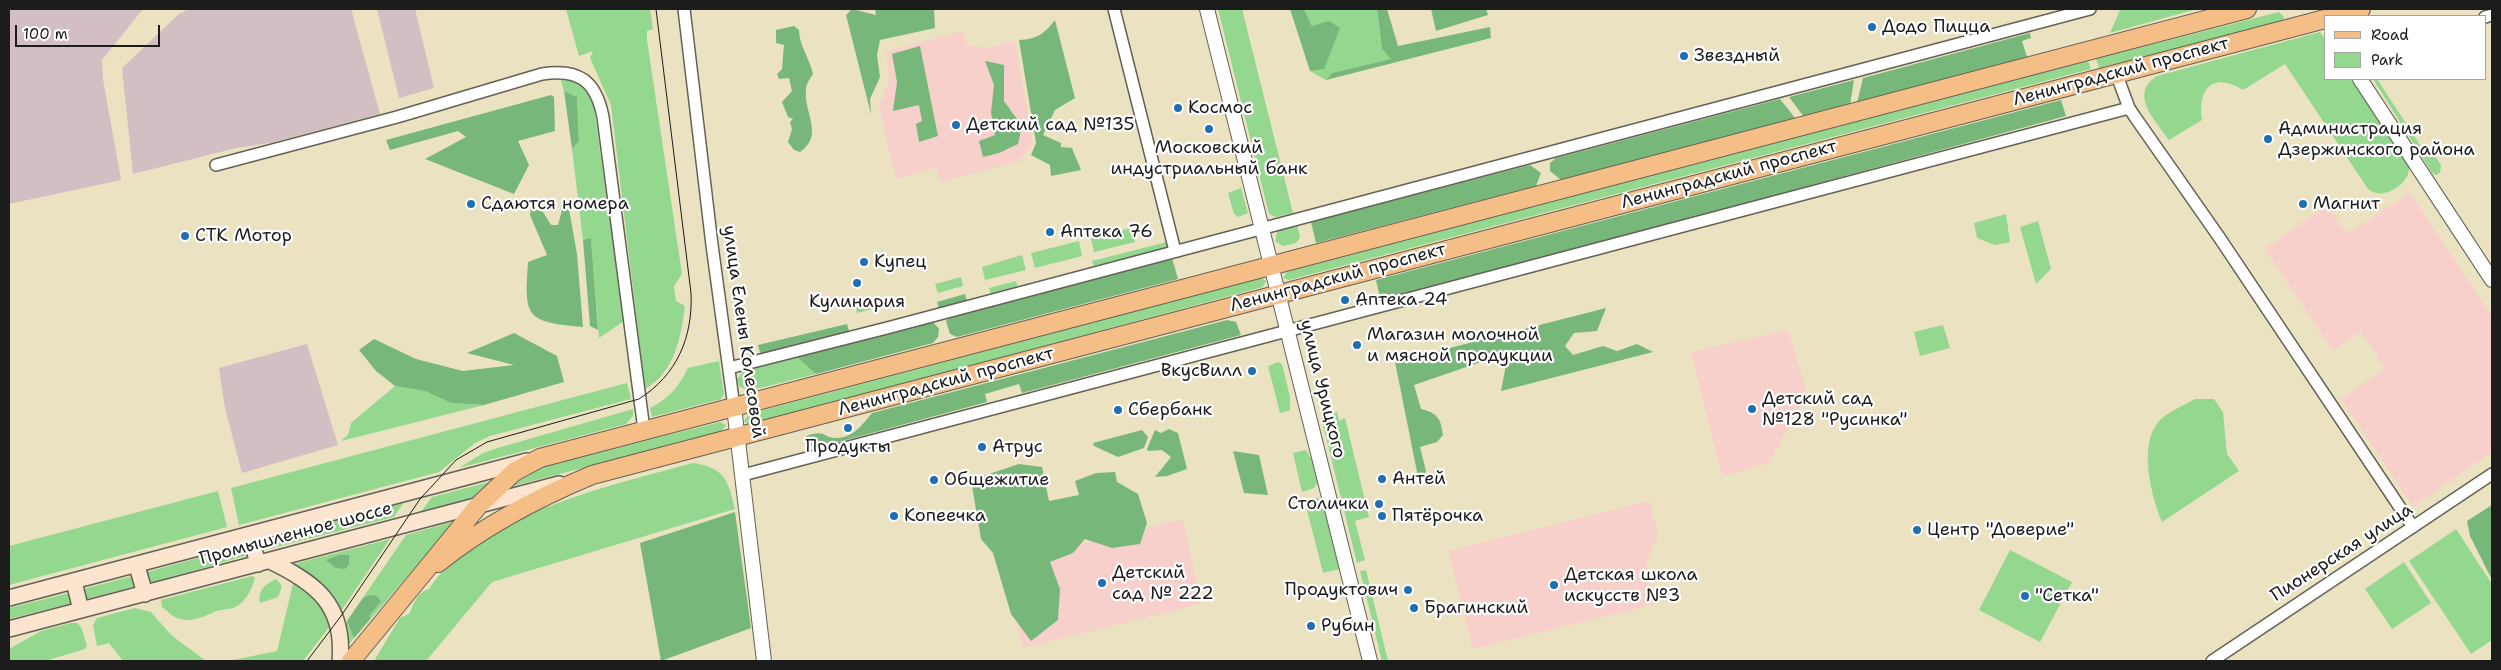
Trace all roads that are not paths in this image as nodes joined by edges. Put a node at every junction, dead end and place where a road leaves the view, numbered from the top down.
1 (684, 9) edge
2 (1114, 9) edge
3 (1207, 9) edge
4 (2090, 9) edge
5 (2245, 9) edge
6 (2361, 9) edge
7 (2328, 15) edge
8 (2323, 16) edge
9 (2116, 73) junction
10 (2361, 80) edge
11 (2129, 108) junction
12 (216, 165) dead end
13 (1262, 228) junction
14 (1175, 251) junction
15 (1272, 266) junction
16 (2492, 280) edge
17 (1279, 293) junction
18 (1288, 330) junction
19 (729, 368) junction
20 (734, 407) junction
21 (644, 430) junction
22 (739, 438) junction
23 (540, 458) junction
24 (2492, 474) edge
25 (592, 475) junction
26 (743, 475) junction
27 (479, 505) junction
28 (2413, 527) junction
29 (250, 534) junction
30 (264, 562) junction
31 (137, 566) junction
32 (74, 582) junction
33 (144, 594) junction
34 (9, 598) edge
35 (81, 610) junction
36 (388, 614) junction
37 (9, 629) edge
38 (340, 661) edge
39 (351, 661) edge
40 (764, 661) edge
41 (1370, 661) edge
42 (2212, 661) edge

1 - 19 street, улица Елены Колесовой
2 - 14 street
3 - 13 street, улица Урицкого
4 - 13 street
5 - 15 main road, Ленинградский проспект
6 - 7 main road, Ленинградский проспект
8 - 9 main road, Ленинградский проспект
9 - 11 street
9 - 17 main road, Ленинградский проспект
10 - 16 street
11 - 18 street
11 - 28 street
12 - 21 street
13 - 14 street
13 - 15 street, улица Урицкого
14 - 19 street
15 - 17 street, улица Урицкого
15 - 20 main road, Ленинградский проспект
17 - 18 street, улица Урицкого
17 - 22 main road, Ленинградский проспект
18 - 26 street
18 - 41 street, улица Урицкого
19 - 20 street, улица Елены Колесовой
20 - 21 main road, Ленинградский проспект
20 - 22 street, улица Елены Колесовой
21 - 23 main road, Ленинградский проспект
22 - 25 main road, Ленинградский проспект
22 - 26 street, улица Елены Колесовой
23 - 27 main road, Ленинградский проспект
23 - 29 main road, Промышленное шоссе
24 - 28 street, Пионерская улица
25 - 27 main road, Промышленное шоссе
25 - 36 main road, Ленинградский проспект
26 - 40 street, улица Елены Колесовой
27 - 30 main road, Промышленное шоссе
27 - 36 main road, Ленинградский проспект
28 - 42 street, Пионерская улица
29 - 30 main road
29 - 31 main road, Промышленное шоссе
30 - 33 main road, Промышленное шоссе
30 - 38 main road
31 - 32 main road, Промышленное шоссе
31 - 33 main road
32 - 34 main road, Промышленное шоссе
32 - 35 main road
33 - 35 main road, Промышленное шоссе
35 - 37 main road, Промышленное шоссе
36 - 39 main road, Ленинградский проспект

